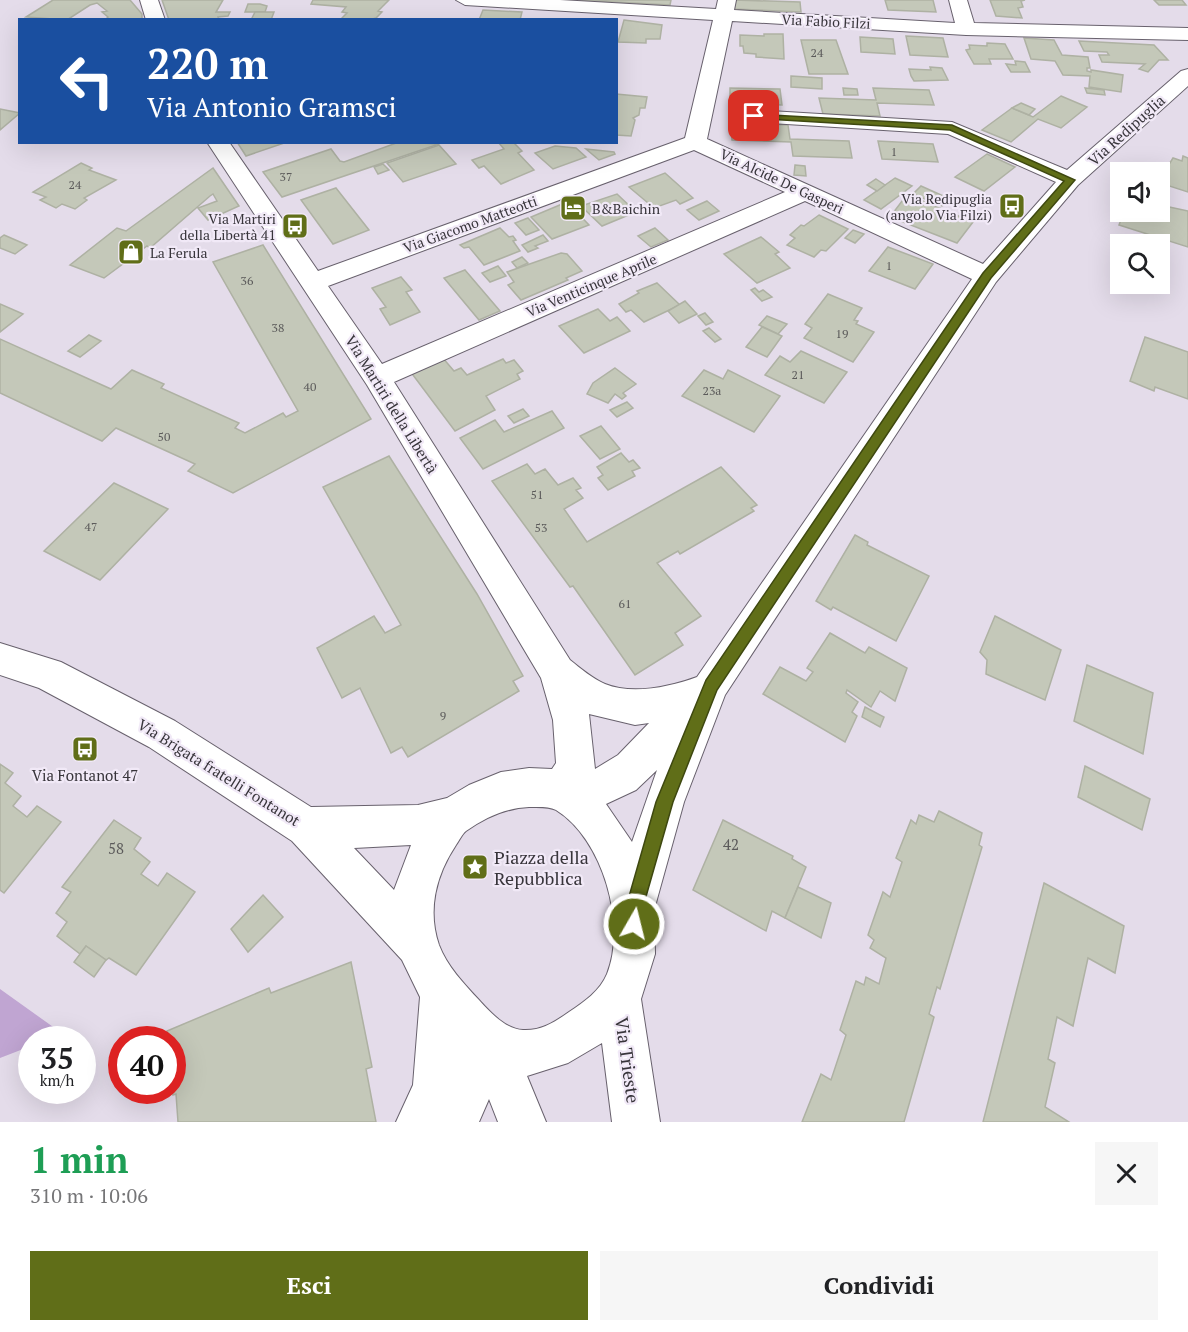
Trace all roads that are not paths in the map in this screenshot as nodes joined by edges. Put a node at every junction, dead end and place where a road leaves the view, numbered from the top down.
1 (149, 0) edge
2 (466, 0) edge
3 (958, 0) edge
4 (726, 7) edge
5 (155, 18) edge
6 (966, 29) junction
7 (1188, 34) edge
8 (1187, 77) edge
9 (754, 116) dead end
10 (695, 142) junction
11 (219, 144) edge
12 (1070, 180) junction
13 (806, 192) junction
14 (987, 276) junction
15 (313, 282) junction
16 (377, 378) junction
17 (0, 659) edge
18 (557, 672) junction
19 (701, 692) junction
20 (564, 793) junction
21 (451, 817) junction
22 (306, 827) junction
23 (634, 907) junction
24 (417, 944) junction
25 (442, 995) junction
26 (619, 997) junction
27 (491, 1043) junction
28 (420, 1122) edge
29 (454, 1122) edge
30 (522, 1122) edge
31 (636, 1122) edge

1 - 5 street
2 - 4 street, Via Fabio Filzi
3 - 6 street
4 - 6 street, Via Fabio Filzi
4 - 10 street
6 - 7 street, Via Fabio Filzi
8 - 12 street, Via Redipuglia
9 - 12 street
10 - 13 street, Via Alcide De Gasperi
10 - 15 street, Via Giacomo Matteotti
11 - 15 street, Via Martiri della Libertà
12 - 14 street, Via Redipuglia
13 - 14 street, Via Alcide De Gasperi
13 - 16 street, Via Venticinque Aprile
14 - 19 street, Via Redipuglia
15 - 16 street, Via Martiri della Libertà
16 - 18 street, Via Martiri della Libertà
17 - 22 street, Via Brigata fratelli Fontanot
18 - 19 street, Via Martiri della Libertà
18 - 20 street, Via Martiri della Libertà
19 - 20 street, Via Redipuglia
19 - 23 street, Via Redipuglia
20 - 21 street
20 - 23 street
21 - 22 street
21 - 24 street
22 - 24 street
23 - 26 street
24 - 25 street
25 - 27 street
25 - 28 street
26 - 27 street
26 - 31 street, Via Trieste
27 - 29 street
27 - 30 street

